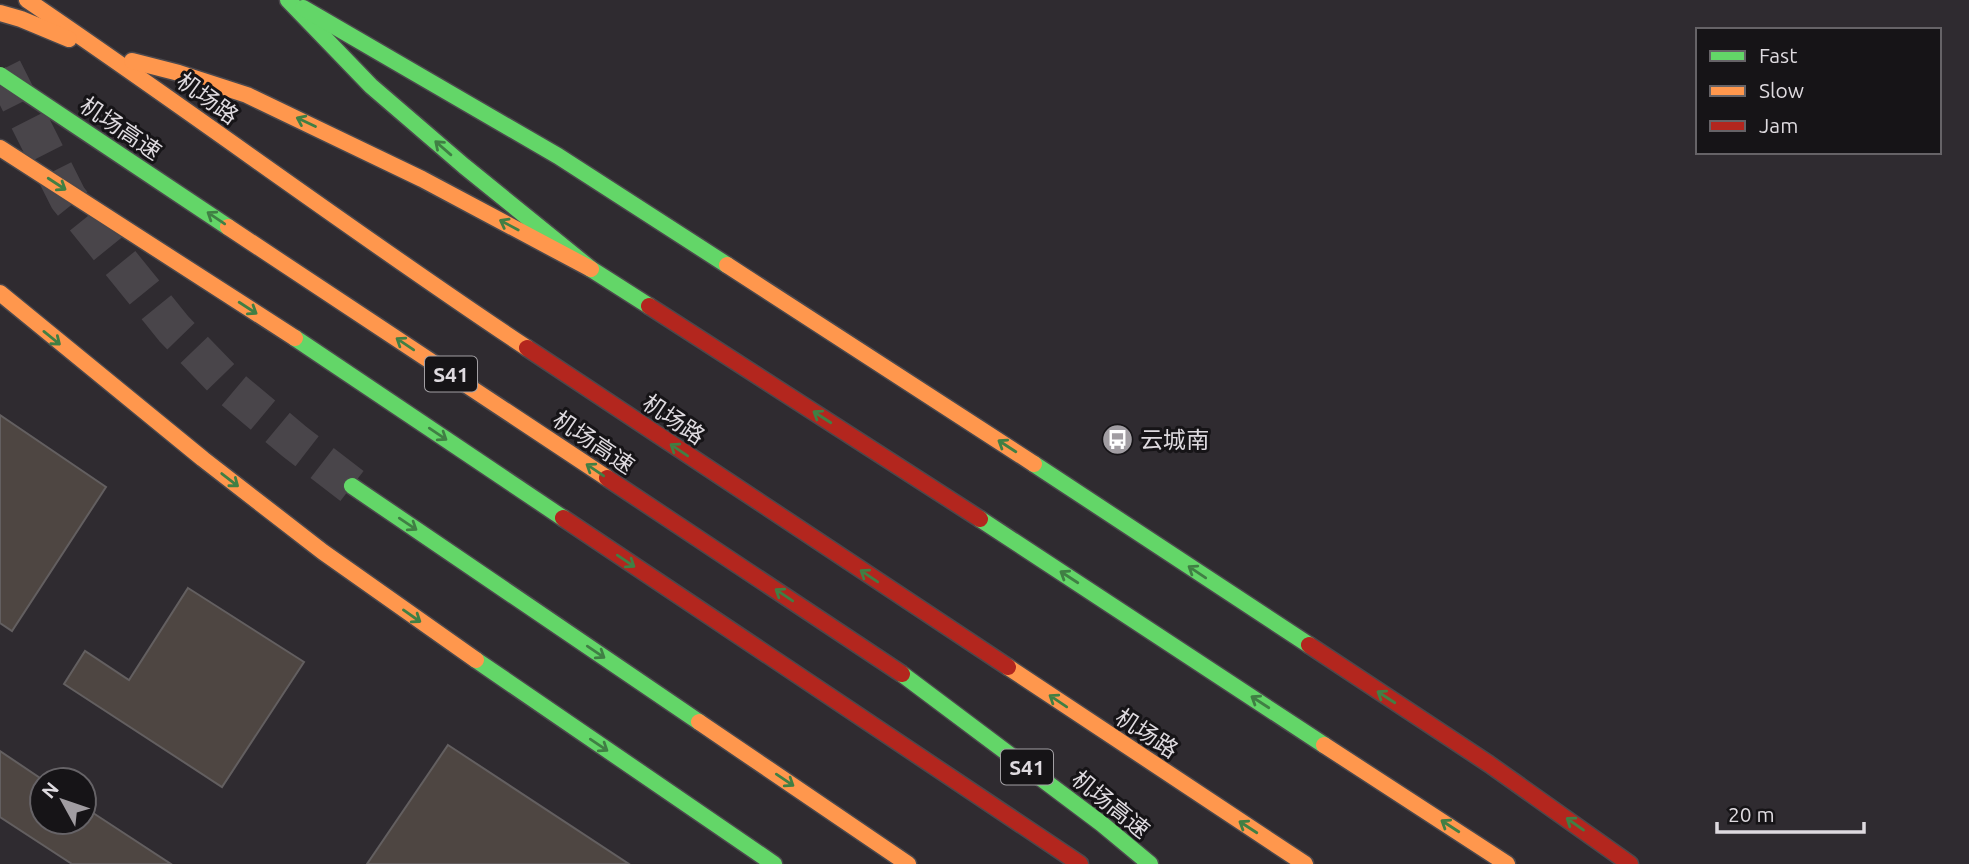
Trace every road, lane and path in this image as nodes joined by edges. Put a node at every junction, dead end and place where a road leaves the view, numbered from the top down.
1 (27, 0) edge
2 (288, 0) edge
3 (0, 13) edge
4 (110, 56) junction
5 (0, 75) edge
6 (0, 148) edge
7 (591, 269) junction
8 (0, 293) edge
9 (352, 486) tunnel mouth
10 (774, 864) edge
11 (908, 864) edge
12 (1080, 864) edge
13 (1150, 864) edge
14 (1305, 864) edge
15 (1507, 864) edge
16 (1630, 864) edge

1 - 4 main road, 机场路
7 -> 2 main road
16 -> 2 main road
3 - 4 main road
7 -> 4 main road
14 -> 4 main road, 机场路
13 -> 5 main road, 机场高速 / S41, bridge
6 -> 12 main road
15 -> 7 main road
8 -> 10 main road
9 -> 11 main road

